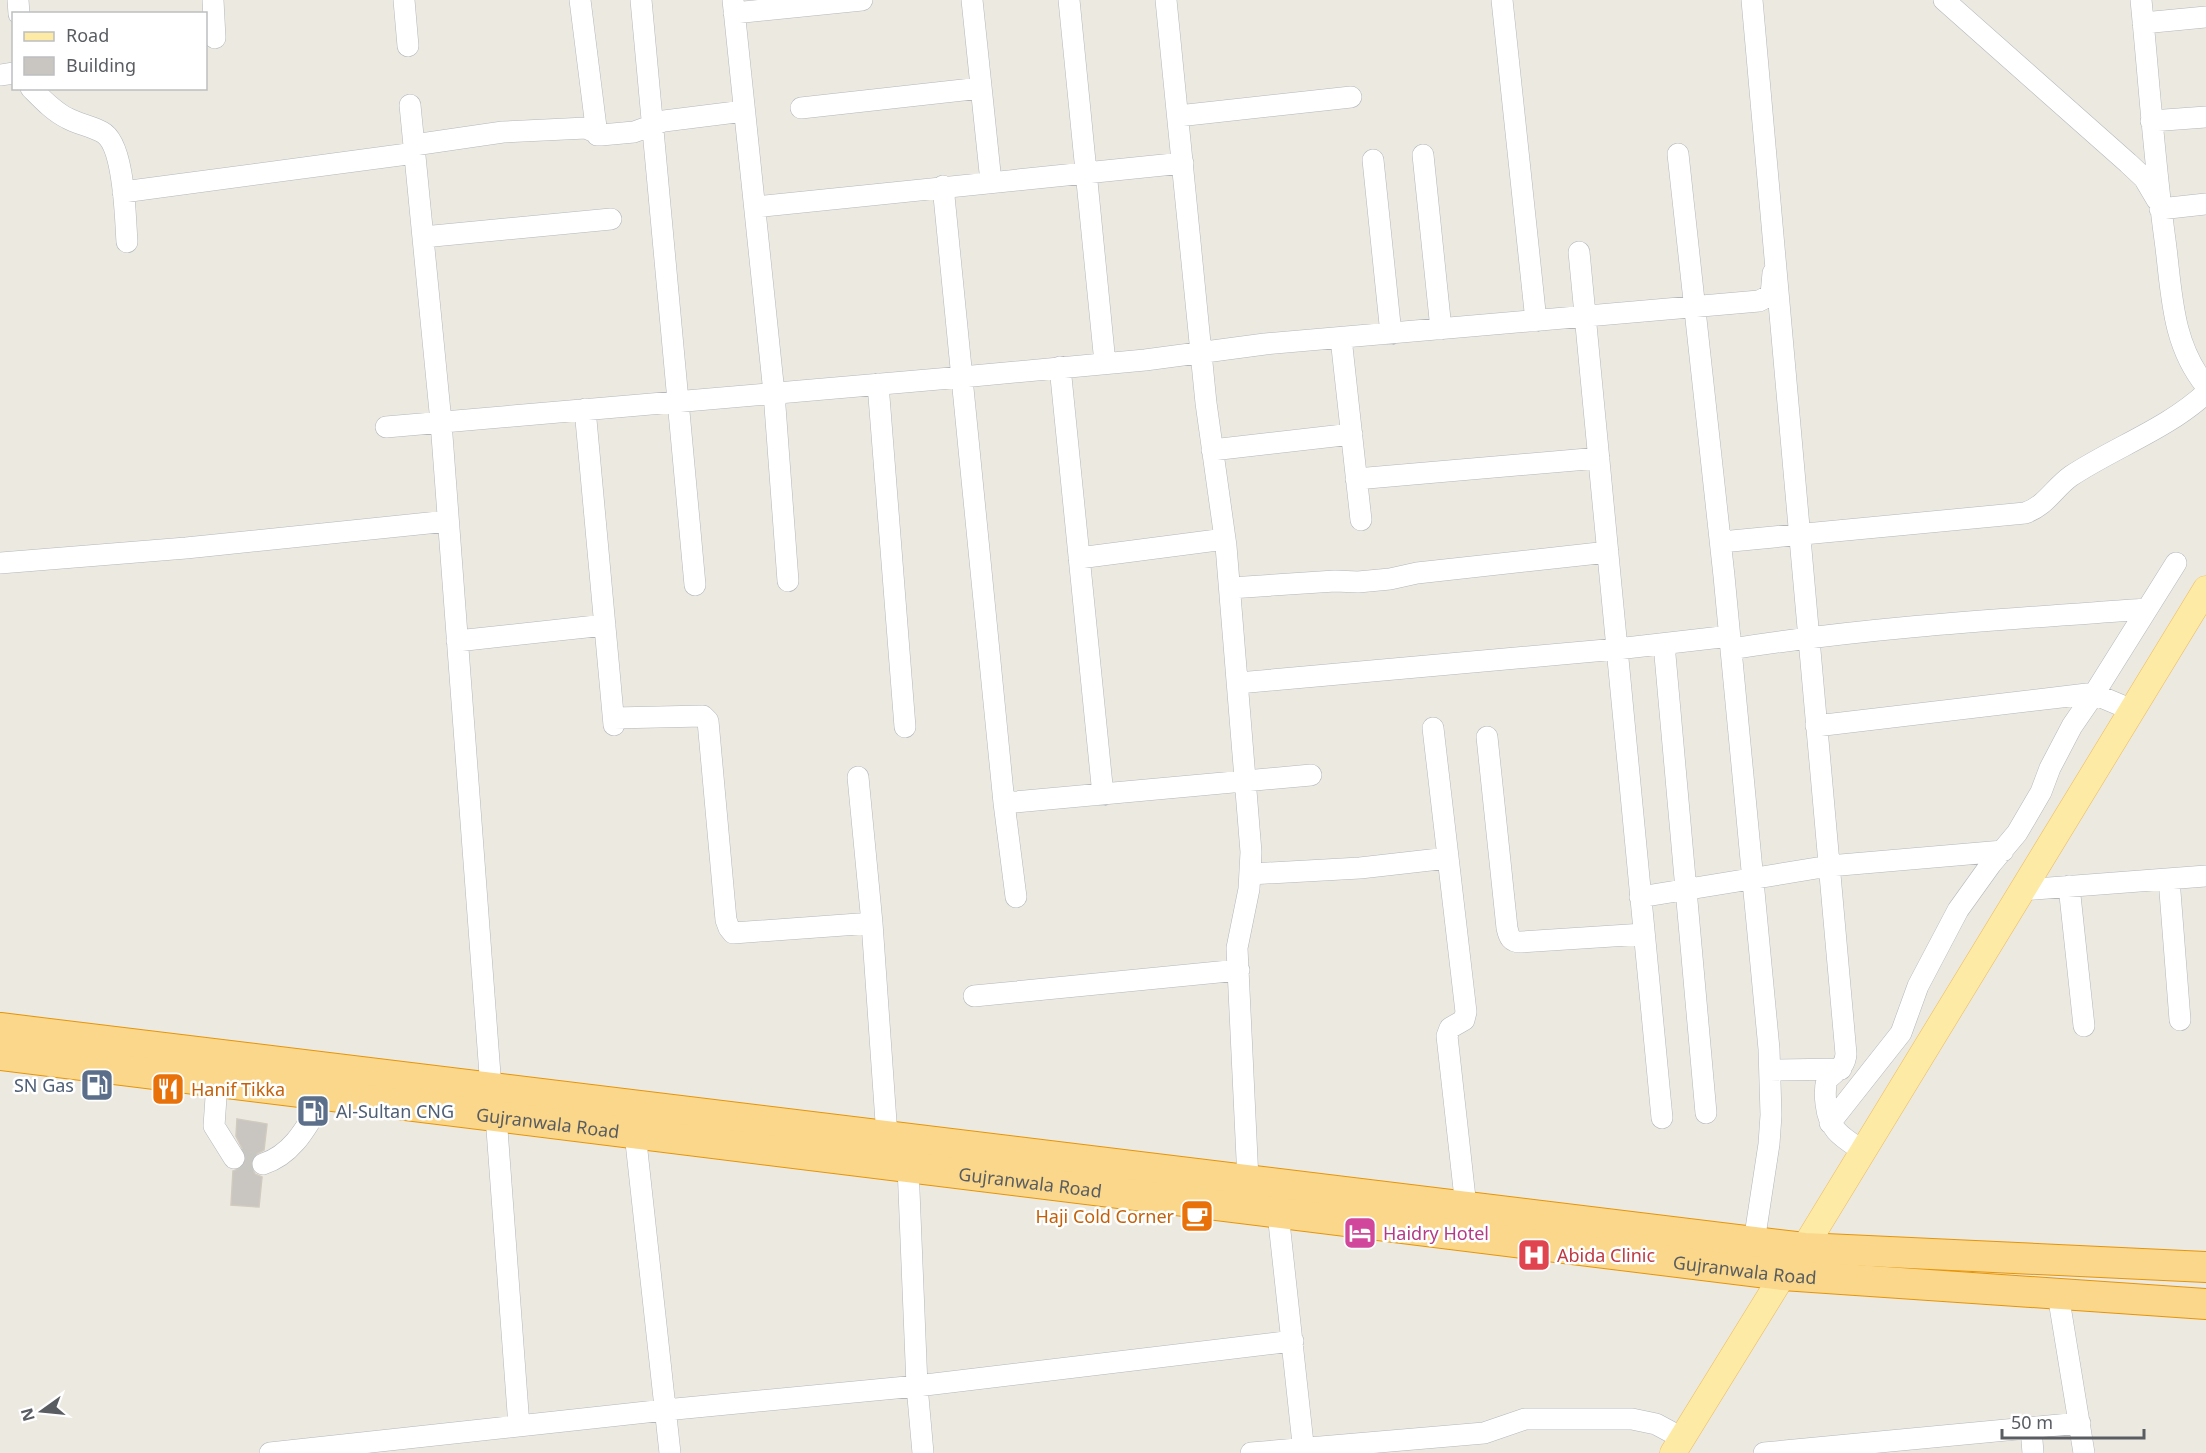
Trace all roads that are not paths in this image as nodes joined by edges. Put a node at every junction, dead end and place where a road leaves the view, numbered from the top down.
1 (213, 0) edge
2 (404, 0) edge
3 (580, 0) edge
4 (641, 0) edge
5 (862, 0) edge
6 (972, 0) edge
7 (1069, 0) edge
8 (1166, 0) edge
9 (1502, 0) edge
10 (1752, 0) edge
11 (1944, 0) edge
12 (2141, 0) edge
13 (734, 7) edge
14 (2206, 17) edge
15 (2143, 23) junction
16 (215, 38) dead end
17 (408, 46) dead end
18 (981, 88) junction
19 (33, 90) edge
20 (1351, 97) dead end
21 (410, 105) dead end
22 (801, 108) dead end
23 (744, 111) junction
24 (1178, 116) junction
25 (2206, 117) edge
26 (2151, 121) junction
27 (652, 125) junction
28 (597, 135) junction
29 (414, 149) junction
30 (1678, 154) dead end
31 (1423, 155) dead end
32 (1373, 160) dead end
33 (1183, 163) junction
34 (1086, 172) junction
35 (991, 182) junction
36 (943, 186) junction
37 (123, 192) junction
38 (2206, 204) edge
39 (2159, 206) junction
40 (755, 207) junction
41 (611, 219) dead end
42 (423, 237) junction
43 (127, 242) dead end
44 (1580, 252) dead end
45 (1776, 269) junction
46 (1696, 305) junction
47 (1586, 317) junction
48 (1536, 321) junction
49 (1441, 329) junction
50 (1391, 334) junction
51 (1341, 338) junction
52 (1202, 352) junction
53 (1105, 363) junction
54 (1060, 367) junction
55 (962, 377) junction
56 (878, 384) junction
57 (2206, 386) edge
58 (774, 393) junction
59 (2206, 393) edge
60 (677, 401) junction
61 (585, 409) junction
62 (441, 422) junction
63 (386, 427) dead end
64 (1352, 434) junction
65 (1212, 450) junction
66 (1599, 458) junction
67 (1356, 479) junction
68 (1361, 520) dead end
69 (448, 521) junction
70 (1799, 534) junction
71 (1225, 539) junction
72 (1720, 542) junction
73 (1608, 552) junction
74 (1079, 558) junction
75 (0, 563) edge
76 (2175, 563) dead end
77 (788, 581) dead end
78 (695, 585) dead end
79 (1230, 588) junction
80 (2206, 589) edge
81 (2147, 609) junction
82 (605, 625) junction
83 (1808, 636) junction
84 (457, 641) junction
85 (1730, 643) junction
86 (1664, 644) junction
87 (1617, 649) junction
88 (1238, 683) junction
89 (2094, 694) junction
90 (2132, 710) junction
91 (1816, 726) junction
92 (905, 727) dead end
93 (1433, 728) dead end
94 (1487, 737) dead end
95 (1311, 776) dead end
96 (858, 777) dead end
97 (1245, 782) junction
98 (1103, 795) junction
99 (1004, 803) junction
100 (2006, 848) junction
101 (1448, 858) junction
102 (2038, 863) junction
103 (1829, 866) junction
104 (1250, 874) junction
105 (2206, 876) edge
106 (1753, 879) junction
107 (2169, 879) junction
108 (2069, 886) junction
109 (1685, 890) junction
110 (2022, 890) junction
111 (1016, 897) dead end
112 (1640, 897) junction
113 (872, 923) junction
114 (1644, 934) junction
115 (1239, 970) junction
116 (974, 996) dead end
117 (2180, 1020) dead end
118 (2084, 1026) dead end
119 (0, 1028) edge
120 (0, 1055) edge
121 (1841, 1068) junction
122 (219, 1069) junction
123 (1770, 1070) junction
124 (326, 1096) junction
125 (494, 1102) junction
126 (1706, 1113) dead end
127 (1662, 1118) dead end
128 (1830, 1123) junction
129 (635, 1132) junction
130 (887, 1136) junction
131 (1863, 1151) junction
132 (234, 1158) dead end
133 (263, 1164) tunnel mouth
134 (908, 1166) junction
135 (1248, 1180) junction
136 (1466, 1207) junction
137 (1278, 1213) junction
138 (1754, 1242) junction
139 (1804, 1248) junction
140 (2206, 1267) edge
141 (1783, 1275) junction
142 (2058, 1294) junction
143 (2206, 1304) edge
144 (1293, 1341) junction
145 (917, 1386) junction
146 (665, 1410) junction
147 (2080, 1423) junction
148 (519, 1426) junction
149 (2031, 1428) junction
150 (1936, 1445) edge
151 (1678, 1446) edge
152 (1840, 1449) edge
153 (1304, 1450) edge
154 (270, 1453) edge
155 (670, 1453) edge
156 (923, 1453) edge
157 (1251, 1453) edge
158 (1764, 1453) edge
159 (2033, 1453) edge
160 (2084, 1453) edge

1 - 16 street
2 - 17 street
3 - 28 street
4 - 27 street
5 - 13 street
6 - 18 street
7 - 34 street
8 - 24 street
9 - 48 street
10 - 45 street
11 - 39 street
12 - 15 street
13 - 23 street
14 - 15 street
15 - 26 street
18 - 22 street
18 - 35 street
19 - 37 street
20 - 24 street
21 - 29 street
23 - 27 street
23 - 40 street
24 - 33 street
25 - 26 street
26 - 39 street
27 - 28 street
27 - 60 street
28 - 29 street
29 - 37 street
29 - 42 street
30 - 46 street
31 - 49 street
32 - 50 street
33 - 34 street
33 - 52 street
34 - 35 street
34 - 53 street
35 - 36 street
36 - 40 street
36 - 55 street
37 - 43 street
38 - 39 street
39 - 57 street
40 - 58 street
41 - 42 street
42 - 62 street
44 - 47 street
45 - 46 street
45 - 70 street
46 - 47 street
46 - 72 street
47 - 48 street
47 - 66 street
48 - 49 street
49 - 50 street
50 - 51 street
51 - 52 street
51 - 64 street
52 - 53 street
52 - 65 street
53 - 54 street
54 - 55 street
54 - 74 street
55 - 56 street
55 - 99 street
56 - 58 street
56 - 92 street
58 - 60 street
58 - 77 street
59 - 70 street
60 - 61 street
60 - 78 street
61 - 62 street
61 - 82 street
62 - 63 street
62 - 69 street
64 - 65 street
64 - 67 street
65 - 71 street
66 - 67 street
66 - 73 street
67 - 68 street
69 - 75 street
69 - 84 street
70 - 72 street
70 - 83 street
71 - 74 street
71 - 79 street
72 - 85 street
73 - 79 street
73 - 87 street
74 - 98 street
76 - 81 street
79 - 88 street
80 - 90 main road
81 - 83 street
81 - 89 street
82 - 84 street
82 - 113 street
83 - 85 street
83 - 91 street
84 - 125 street
85 - 86 street
85 - 106 street
86 - 87 street
86 - 109 street
87 - 88 street
87 - 112 street
88 - 97 street
89 - 90 street
89 - 91 street
89 - 100 street
90 - 102 main road
91 - 103 street
93 - 101 street
94 - 114 street
95 - 97 street
96 - 113 street
97 - 98 street
97 - 104 street
98 - 99 street
99 - 111 street
100 - 102 street
100 - 103 street
100 - 128 street
101 - 104 street
101 - 136 street
102 - 110 main road
103 - 106 street
103 - 121 street
104 - 115 street
105 - 107 street
106 - 109 street
106 - 123 street
107 - 108 street
107 - 117 street
108 - 110 street
108 - 118 street
109 - 112 street
109 - 126 street
110 - 131 main road
112 - 114 street
113 - 130 street
114 - 127 street
115 - 116 street
115 - 135 street
119 - 122 highway, Gujranwala Road
120 - 122 highway, Gujranwala Road
121 - 123 street
121 - 128 street
122 - 124 highway, Gujranwala Road
122 - 125 highway, Gujranwala Road
122 - 132 street
123 - 138 street
124 - 125 highway, Gujranwala Road
124 - 133 street
125 - 129 highway, Gujranwala Road
125 - 130 highway, Gujranwala Road
125 - 148 street
128 - 131 street
129 - 134 highway, Gujranwala Road
129 - 146 street
130 - 135 highway, Gujranwala Road
131 - 139 main road
134 - 137 highway, Gujranwala Road
134 - 145 street
135 - 136 highway, Gujranwala Road
136 - 138 highway, Gujranwala Road
137 - 141 highway, Gujranwala Road
137 - 144 street
138 - 139 highway, Gujranwala Road
139 - 140 highway, Gujranwala Road
139 - 141 main road
141 - 142 highway, Gujranwala Road
141 - 151 main road
142 - 143 highway, Gujranwala Road
142 - 147 street
144 - 145 street
144 - 153 street
145 - 146 street
145 - 156 street
146 - 148 street
146 - 155 street
147 - 149 street
147 - 160 street
148 - 154 street
149 - 150 street
149 - 159 street
150 - 152 street
151 - 153 street
152 - 158 street
153 - 157 street

